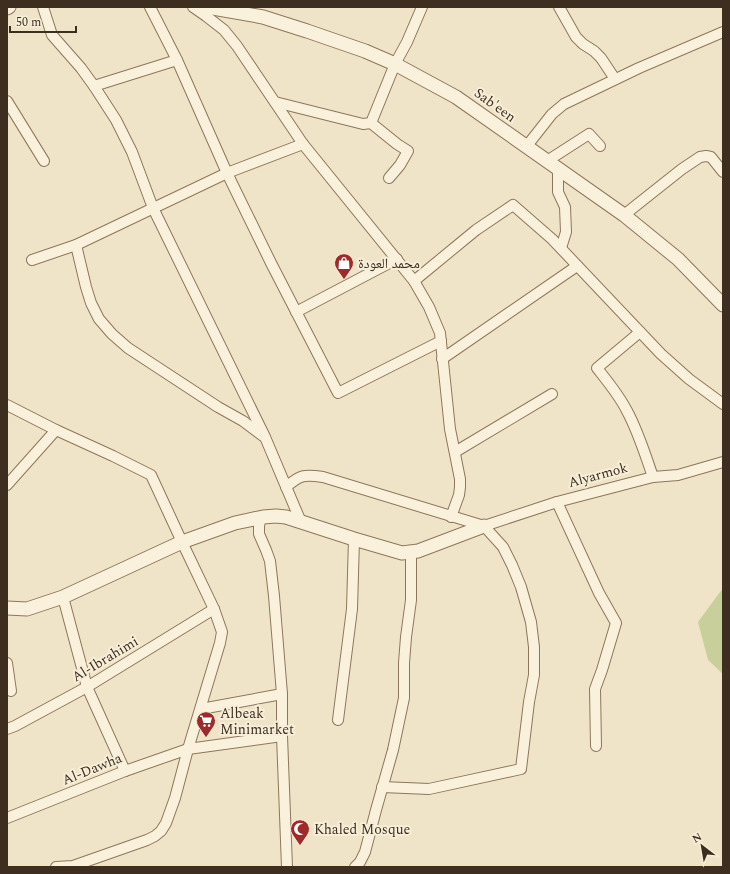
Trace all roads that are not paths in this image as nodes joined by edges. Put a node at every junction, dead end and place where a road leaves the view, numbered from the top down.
1 (43, 7) edge
2 (150, 7) edge
3 (193, 7) edge
4 (207, 7) edge
5 (422, 7) edge
6 (559, 7) edge
7 (723, 32) edge
8 (177, 60) junction
9 (395, 64) junction
10 (615, 79) junction
11 (94, 86) junction
12 (7, 101) edge
13 (275, 102) junction
14 (371, 123) junction
15 (304, 144) junction
16 (600, 146) dead end
17 (526, 147) junction
18 (44, 161) dead end
19 (547, 161) junction
20 (721, 168) edge
21 (558, 169) junction
22 (227, 173) junction
23 (389, 178) dead end
24 (153, 208) junction
25 (624, 215) junction
26 (76, 245) junction
27 (561, 248) junction
28 (396, 259) junction
29 (32, 260) dead end
30 (577, 266) junction
31 (414, 281) junction
32 (723, 305) edge
33 (296, 312) junction
34 (640, 332) junction
35 (440, 341) junction
36 (442, 359) junction
37 (552, 394) dead end
38 (723, 404) edge
39 (7, 405) edge
40 (56, 430) junction
41 (265, 437) junction
42 (455, 452) junction
43 (723, 462) edge
44 (653, 476) junction
45 (7, 485) edge
46 (286, 487) junction
47 (558, 502) junction
48 (261, 517) junction
49 (452, 517) junction
50 (301, 522) junction
51 (484, 526) junction
52 (354, 539) junction
53 (182, 542) junction
54 (411, 552) junction
55 (63, 597) junction
56 (7, 608) edge
57 (214, 609) junction
58 (7, 663) edge
59 (87, 687) junction
60 (12, 692) dead end
61 (282, 694) junction
62 (201, 709) junction
63 (338, 720) dead end
64 (7, 729) edge
65 (282, 736) junction
66 (596, 746) dead end
67 (188, 749) junction
68 (125, 771) junction
69 (382, 787) junction
70 (7, 818) edge
71 (56, 867) edge
72 (287, 867) edge
73 (355, 867) edge

1 - 11 street
2 - 8 street
3 - 13 street
4 - 9 street, Sab'een
5 - 9 street
6 - 10 street
7 - 10 street
8 - 11 street
8 - 22 street
9 - 14 street
9 - 17 street, Sab'een
10 - 17 street
11 - 24 street
12 - 18 street
13 - 14 street
13 - 15 street
14 - 23 street
15 - 22 street
15 - 28 street
16 - 19 street
17 - 19 street, Sab'een
19 - 21 street, Sab'een
20 - 25 street
21 - 25 street, Sab'een
21 - 27 street
22 - 24 street
22 - 33 street
24 - 26 street
24 - 41 street
25 - 32 street, Sab'een
26 - 29 street
26 - 41 street
27 - 30 street
27 - 31 street
28 - 31 street
28 - 33 street
30 - 34 street
30 - 36 street
31 - 35 street
33 - 35 street
34 - 38 street
34 - 44 street
35 - 36 street
36 - 42 street
37 - 42 street
39 - 40 street
40 - 45 street
40 - 53 street
41 - 46 street
42 - 49 street
43 - 44 street, Alyarmok
44 - 47 street, Alyarmok
46 - 49 street
46 - 50 street
47 - 51 street, Alyarmok
47 - 66 street
48 - 50 street, Alyarmok
48 - 53 street, Alyarmok
48 - 61 street
49 - 51 street
50 - 52 street, Alyarmok
51 - 54 street, Alyarmok
51 - 69 street
52 - 54 street, Alyarmok
52 - 63 street
53 - 55 street, Alyarmok
53 - 57 street
54 - 69 street
55 - 56 street, Alyarmok
55 - 59 street
57 - 59 street, Al-Ibrahimi
57 - 62 street
58 - 60 street
59 - 64 street, Al-Ibrahimi
59 - 68 street
61 - 62 street
61 - 65 street
62 - 67 street
65 - 67 street, Al-Dawha
65 - 72 street
67 - 68 street, Al-Dawha
67 - 71 street
68 - 70 street, Al-Dawha
69 - 73 street

